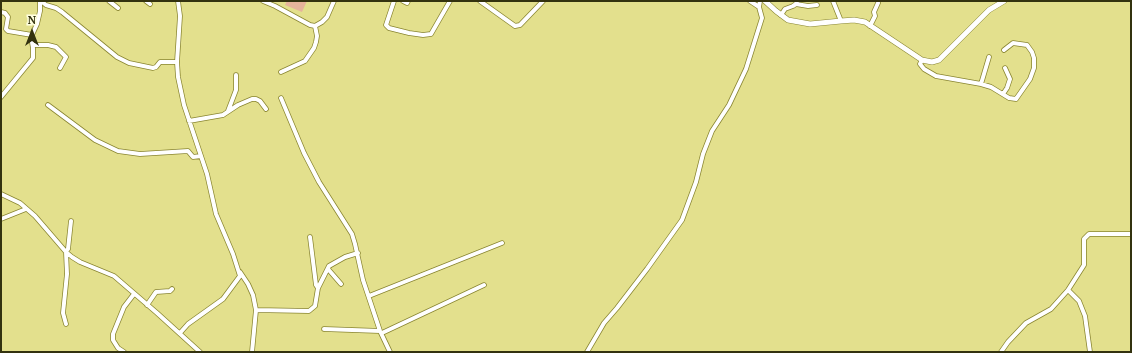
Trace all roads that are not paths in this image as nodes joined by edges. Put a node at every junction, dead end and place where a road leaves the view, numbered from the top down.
1 (40, 1) edge
2 (109, 1) edge
3 (178, 1) edge
4 (264, 1) edge
5 (334, 1) edge
6 (394, 1) edge
7 (403, 1) edge
8 (408, 1) edge
9 (450, 1) edge
10 (480, 1) edge
11 (543, 1) edge
12 (750, 1) edge
13 (760, 1) edge
14 (765, 1) edge
15 (833, 1) edge
16 (1004, 1) edge
17 (797, 2) edge
18 (878, 3) dead end
19 (816, 4) dead end
20 (758, 6) junction
21 (118, 8) dead end
22 (1, 12) edge
23 (781, 15) junction
24 (842, 21) junction
25 (315, 26) junction
26 (870, 26) junction
27 (32, 35) junction
28 (33, 45) junction
29 (1004, 50) dead end
30 (989, 56) dead end
31 (922, 60) junction
32 (177, 62) junction
33 (60, 68) dead end
34 (1006, 68) dead end
35 (281, 72) dead end
36 (236, 75) dead end
37 (981, 84) junction
38 (1003, 94) junction
39 (1, 97) edge
40 (281, 98) dead end
41 (48, 105) dead end
42 (266, 108) dead end
43 (228, 111) junction
44 (189, 121) junction
45 (201, 156) junction
46 (1, 194) edge
47 (26, 209) junction
48 (1, 219) edge
49 (71, 221) dead end
50 (1131, 234) edge
51 (310, 237) dead end
52 (502, 243) dead end
53 (66, 252) junction
54 (358, 253) junction
55 (328, 269) junction
56 (239, 271) junction
57 (341, 284) dead end
58 (484, 286) dead end
59 (318, 288) junction
60 (172, 289) dead end
61 (1068, 290) junction
62 (134, 294) junction
63 (369, 296) junction
64 (147, 304) junction
65 (256, 310) junction
66 (66, 324) dead end
67 (324, 329) dead end
68 (381, 332) junction
69 (180, 333) junction
70 (118, 350) edge
71 (124, 352) edge
72 (200, 352) edge
73 (252, 352) edge
74 (390, 352) edge
75 (587, 352) edge
76 (1001, 352) edge
77 (1090, 352) edge

1 - 27 street
1 - 32 street
2 - 21 street
3 - 32 street
4 - 25 street
5 - 25 street
6 - 9 street
7 - 8 street
10 - 11 street
12 - 20 street
13 - 20 street
14 - 23 street
15 - 24 street
16 - 31 street
17 - 19 street
17 - 23 street
18 - 26 street
20 - 75 street
22 - 27 street
23 - 24 street
24 - 26 street
25 - 35 street
26 - 31 street
27 - 28 street
28 - 33 street
28 - 39 street
29 - 38 street
30 - 37 street
31 - 37 street
32 - 44 street
34 - 38 street
36 - 43 street
37 - 38 street
40 - 54 street
41 - 45 street
42 - 43 street
43 - 44 street
44 - 45 street
45 - 56 street
46 - 47 street
47 - 48 street
47 - 53 street
49 - 53 street
50 - 61 street
51 - 59 street
52 - 63 street
53 - 62 street
53 - 66 street
54 - 55 street
54 - 63 street
55 - 57 street
55 - 59 street
56 - 65 street
56 - 69 street
58 - 68 street
59 - 65 street
60 - 64 street
61 - 76 street
61 - 77 street
62 - 64 street
62 - 70 street
63 - 68 street
64 - 69 street
65 - 73 street
67 - 68 street
68 - 74 street
69 - 72 street
70 - 71 street

